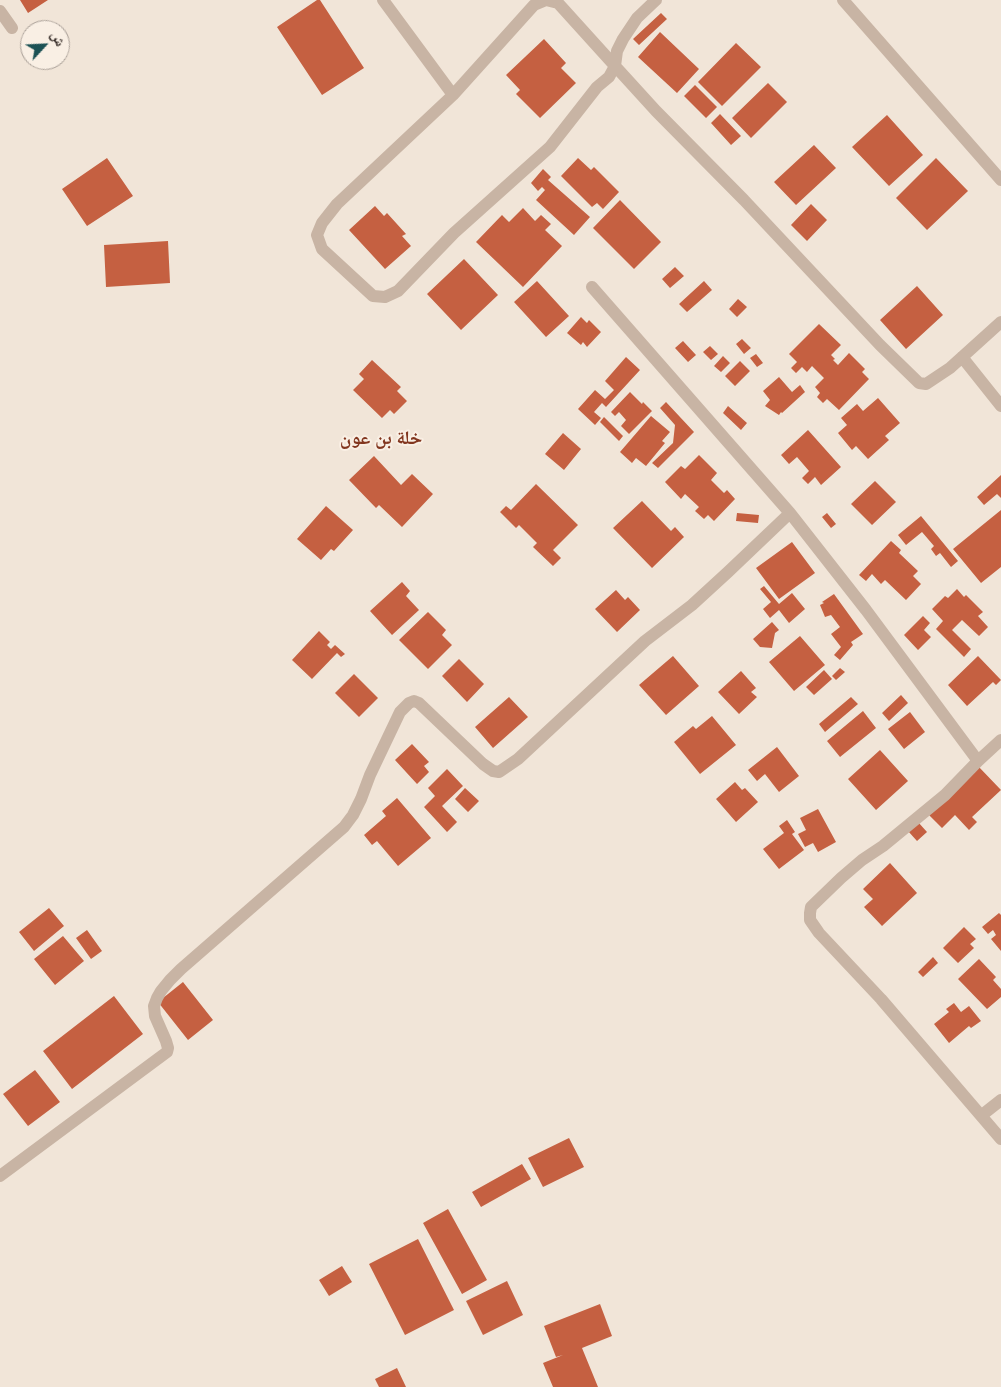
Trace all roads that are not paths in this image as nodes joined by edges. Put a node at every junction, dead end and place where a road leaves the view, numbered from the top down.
1 (383, 0) edge
2 (656, 0) edge
3 (843, 0) edge
4 (0, 11) edge
5 (12, 28) dead end
6 (615, 66) junction
7 (453, 95) junction
8 (1001, 180) edge
9 (592, 287) dead end
10 (1001, 322) edge
11 (962, 357) junction
12 (1001, 406) edge
13 (790, 513) junction
14 (1001, 740) edge
15 (978, 761) junction
16 (1001, 1100) edge
17 (982, 1115) junction
18 (1001, 1139) edge
19 (0, 1176) edge

1 - 7 street
2 - 6 street
3 - 8 street
4 - 5 street
6 - 7 street
6 - 7 street
6 - 11 street
9 - 13 street
10 - 11 street
11 - 12 street
13 - 15 street
13 - 19 street
14 - 15 street
15 - 17 street
16 - 17 street
17 - 18 street

